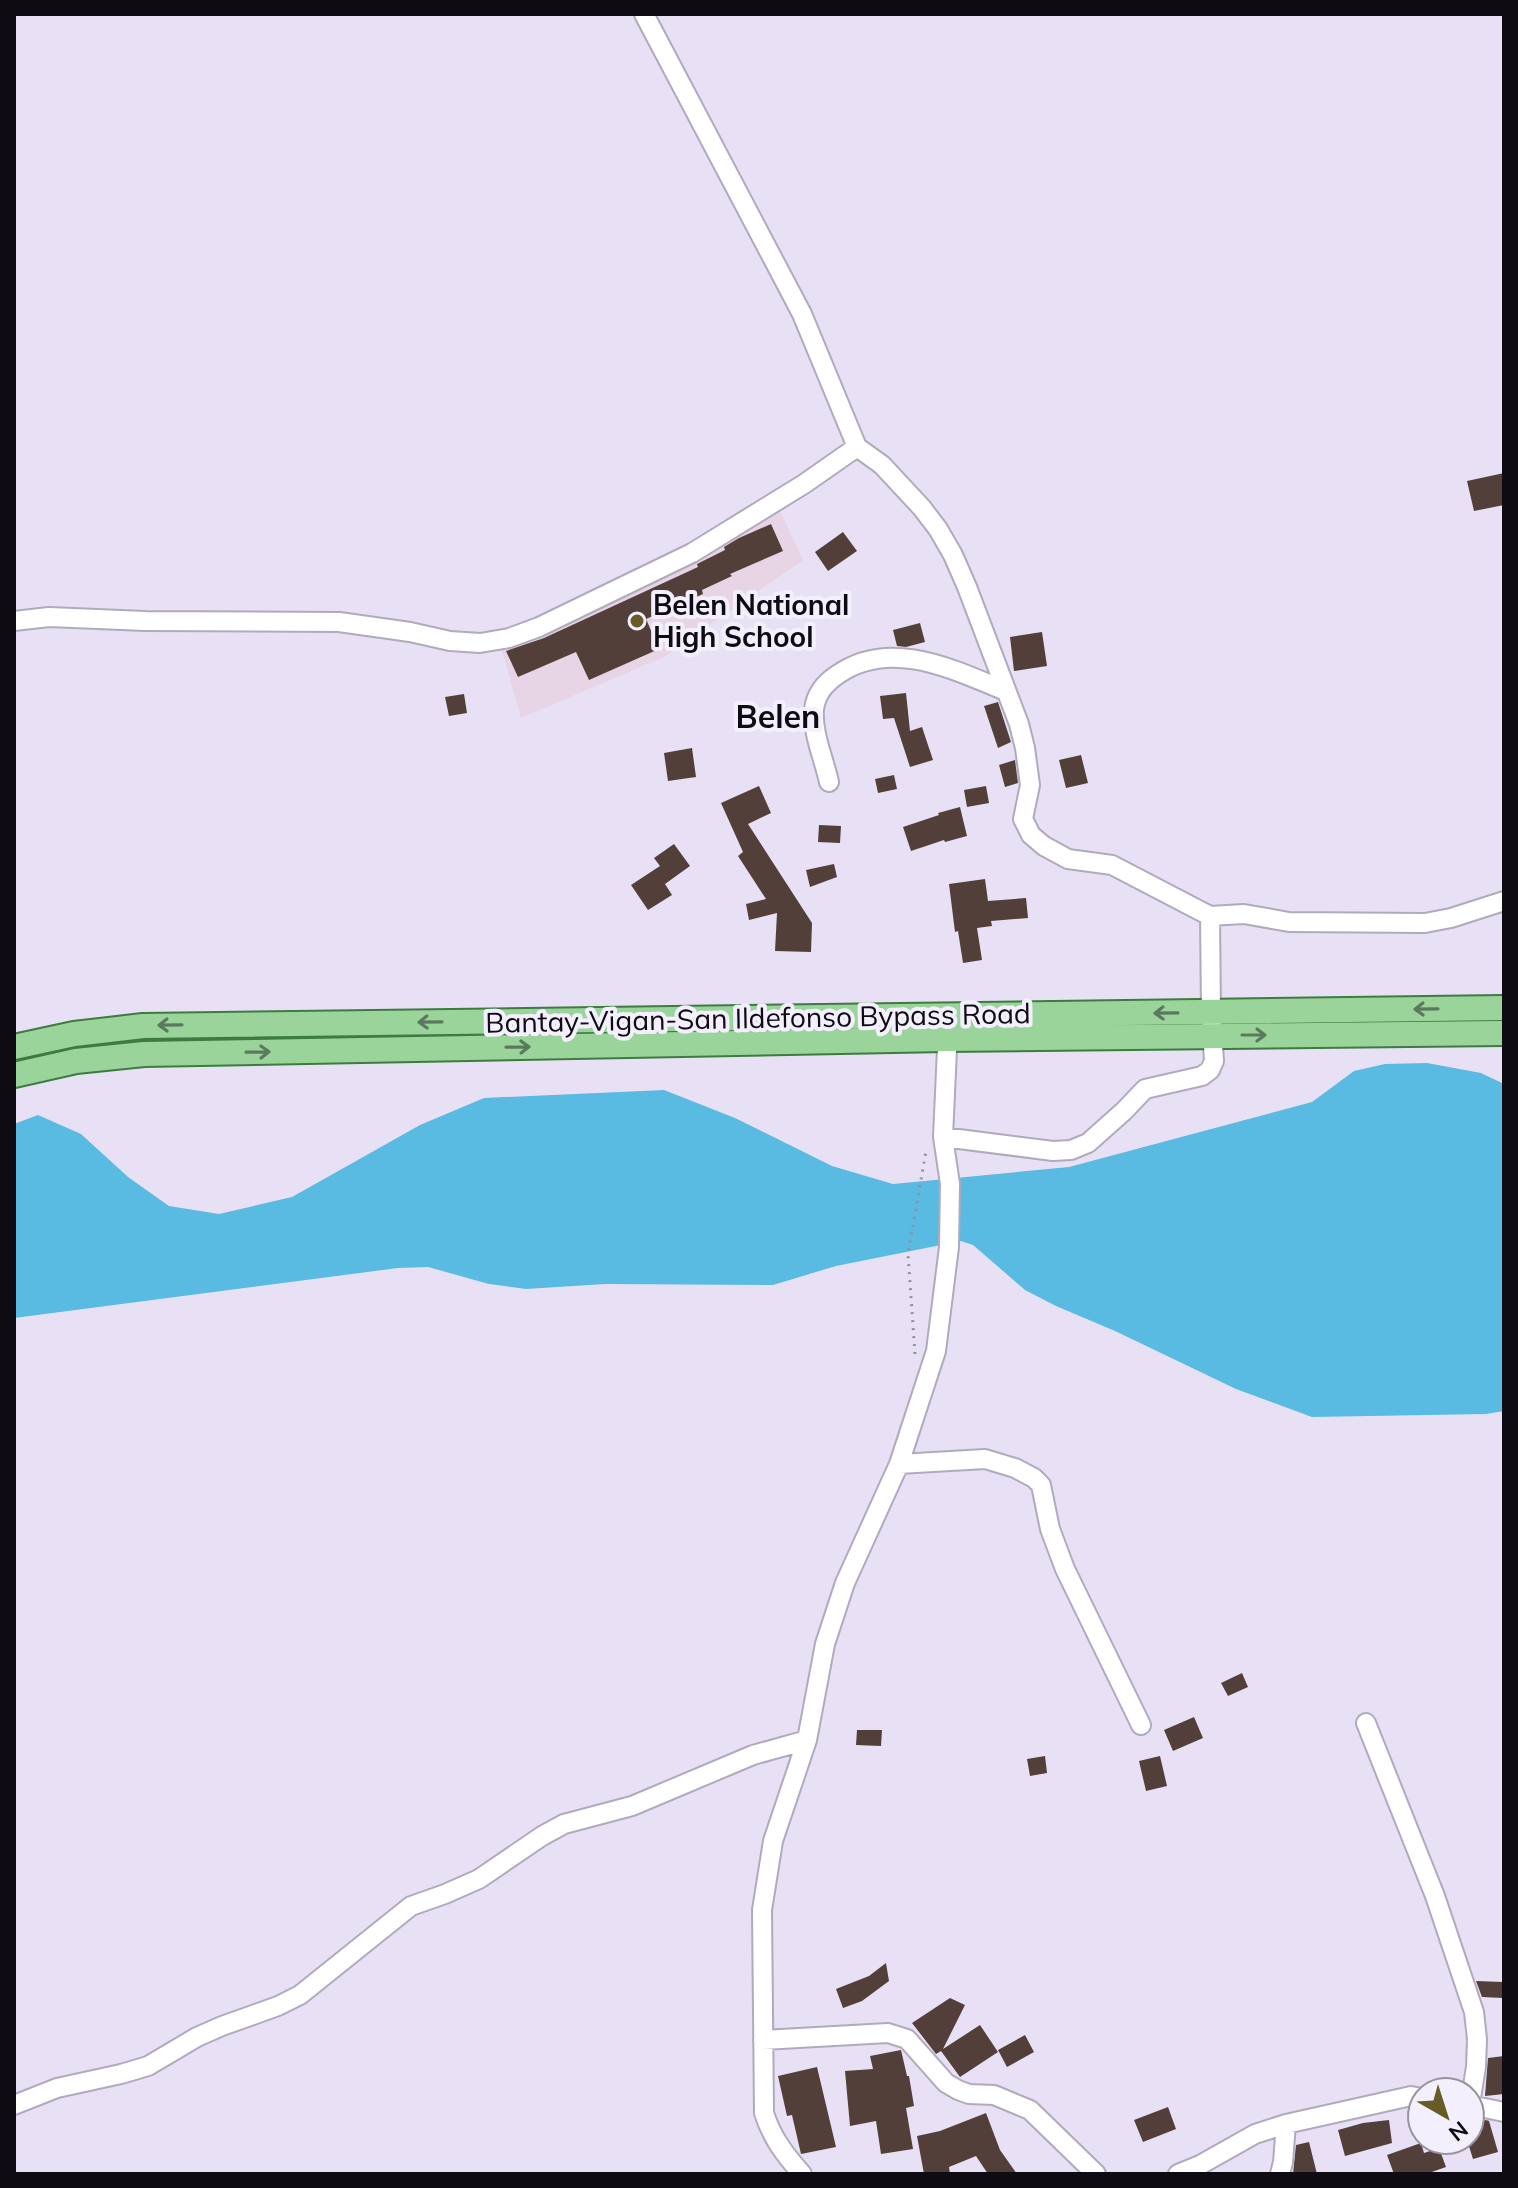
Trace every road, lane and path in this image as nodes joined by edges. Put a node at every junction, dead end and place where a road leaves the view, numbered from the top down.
1 (644, 14) edge
2 (857, 447) junction
3 (14, 621) edge
4 (1006, 691) junction
5 (829, 782) dead end
6 (1504, 901) edge
7 (1210, 916) junction
8 (1504, 1008) edge
9 (1212, 1024) junction
10 (948, 1028) junction
11 (1504, 1033) edge
12 (14, 1047) edge
13 (14, 1075) edge
14 (943, 1137) junction
15 (921, 1175) dead end
16 (915, 1363) dead end
17 (899, 1464) junction
18 (1366, 1723) dead end
19 (1141, 1725) dead end
20 (807, 1740) junction
21 (763, 2040) junction
22 (1475, 2076) edge
23 (1406, 2097) edge
24 (14, 2105) edge
25 (1286, 2124) junction
26 (802, 2174) edge
27 (1096, 2174) edge
28 (1178, 2174) edge
29 (1280, 2174) edge

1 - 2 street
2 - 3 street
2 - 4 street
4 - 5 street
4 - 7 street
6 - 7 street
7 - 9 street
8 -> 9 main road, Bantay-Vigan-San Ildefonso Bypass Road
9 - 10 main road, Bantay-Vigan-San Ildefonso Bypass Road
9 -> 11 main road, Bantay-Vigan-San Ildefonso Bypass Road
9 - 14 street
10 -> 12 main road, Bantay-Vigan-San Ildefonso Bypass Road
13 -> 10 main road, Bantay-Vigan-San Ildefonso Bypass Road
10 - 14 street
14 - 17 street
15 - 16 path
17 - 19 street
17 - 20 street
18 - 22 street
20 - 21 street
20 - 24 street
21 - 26 street
21 - 27 street
23 - 25 street
25 - 28 street
25 - 29 street

